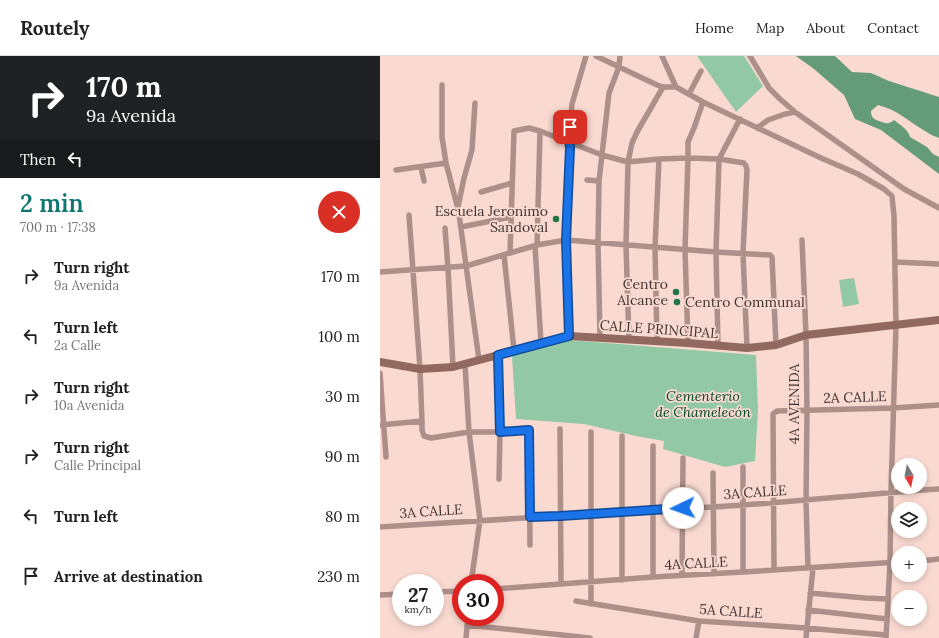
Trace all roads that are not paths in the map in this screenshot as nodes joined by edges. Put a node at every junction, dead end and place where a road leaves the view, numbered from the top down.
1 (586, 56) edge
2 (596, 56) edge
3 (620, 56) edge
4 (662, 56) edge
5 (750, 56) edge
6 (619, 67) junction
7 (701, 71) dead end
8 (442, 85) dead end
9 (663, 87) junction
10 (676, 87) junction
11 (689, 94) junction
12 (703, 102) junction
13 (475, 103) dead end
14 (795, 112) junction
15 (740, 120) junction
16 (757, 128) junction
17 (540, 131) junction
18 (570, 143) junction
19 (602, 155) junction
20 (688, 158) junction
21 (659, 159) junction
22 (719, 159) junction
23 (628, 162) junction
24 (446, 163) junction
25 (421, 167) junction
26 (396, 170) dead end
27 (587, 180) dead end
28 (424, 181) dead end
29 (599, 181) junction
30 (512, 183) junction
31 (481, 192) dead end
32 (458, 207) junction
33 (939, 208) edge
34 (409, 215) dead end
35 (511, 218) junction
36 (461, 227) junction
37 (444, 228) dead end
38 (566, 240) junction
39 (802, 240) dead end
40 (598, 243) junction
41 (536, 245) junction
42 (626, 245) junction
43 (655, 247) junction
44 (685, 250) junction
45 (716, 252) junction
46 (510, 253) junction
47 (743, 254) junction
48 (504, 255) junction
49 (895, 262) junction
50 (939, 264) edge
51 (466, 266) junction
52 (448, 268) junction
53 (413, 270) junction
54 (380, 272) edge
55 (939, 320) edge
56 (896, 324) junction
57 (806, 335) junction
58 (569, 336) junction
59 (600, 338) junction
60 (629, 340) junction
61 (657, 341) junction
62 (541, 343) junction
63 (688, 343) junction
64 (776, 345) junction
65 (718, 346) junction
66 (747, 348) junction
67 (514, 350) junction
68 (498, 355) junction
69 (478, 360) junction
70 (380, 362) edge
71 (465, 364) junction
72 (453, 367) junction
73 (420, 369) junction
74 (380, 372) edge
75 (939, 405) edge
76 (893, 408) junction
77 (807, 411) junction
78 (422, 421) junction
79 (382, 425) edge
80 (560, 429) dead end
81 (469, 432) junction
82 (500, 432) junction
83 (590, 432) dead end
84 (622, 436) dead end
85 (653, 446) dead end
86 (386, 457) dead end
87 (683, 458) dead end
88 (892, 458) edge
89 (743, 467) dead end
90 (713, 473) dead end
91 (499, 479) dead end
92 (939, 489) edge
93 (927, 490) edge
94 (891, 492) joint
95 (806, 500) junction
96 (774, 502) junction
97 (743, 504) junction
98 (713, 507) junction
99 (683, 508) junction
100 (653, 510) junction
101 (622, 512) junction
102 (591, 514) junction
103 (560, 516) junction
104 (530, 517) junction
105 (480, 520) junction
106 (380, 527) edge
107 (530, 545) dead end
108 (939, 559) edge
109 (927, 560) edge
110 (890, 563) junction
111 (810, 568) junction
112 (774, 570) junction
113 (744, 572) junction
114 (472, 574) edge
115 (714, 574) junction
116 (682, 575) junction
117 (653, 577) junction
118 (622, 580) junction
119 (591, 581) junction
120 (561, 584) junction
121 (504, 588) edge
122 (810, 593) junction
123 (392, 594) edge
124 (380, 595) edge
125 (888, 599) junction
126 (576, 602) dead end
127 (591, 604) junction
128 (808, 610) junction
129 (887, 619) junction
130 (699, 621) junction
131 (467, 626) edge
132 (485, 626) edge
133 (806, 628) junction
134 (886, 636) edge
135 (466, 638) edge
136 (590, 638) edge
137 (696, 638) edge
138 (806, 638) edge

1 - 18 street
2 - 6 street
3 - 6 street
4 - 10 street
5 - 14 street
6 - 9 street
6 - 19 street
7 - 11 street
8 - 24 street
9 - 10 street
9 - 23 street
10 - 11 street
11 - 12 street
12 - 15 street
12 - 20 street
13 - 32 street
14 - 16 street
14 - 33 street
15 - 16 street
15 - 22 street
16 - 49 street
17 - 18 street
17 - 30 street
17 - 41 street
18 - 19 street
18 - 38 street
19 - 23 street
19 - 29 street
20 - 21 street
20 - 22 street
20 - 44 street
21 - 23 street
21 - 43 street
22 - 45 street
22 - 47 street
23 - 42 street
24 - 25 street
24 - 32 street
25 - 26 street
25 - 28 street
27 - 29 street
29 - 40 street
30 - 31 street
30 - 35 street
32 - 36 street
34 - 53 street
35 - 36 street
35 - 46 street
36 - 51 street
37 - 52 street
38 - 40 street
38 - 41 street
38 - 58 street
39 - 57 street, 4A AVENIDA
40 - 42 street
40 - 59 street
41 - 46 street
41 - 62 street
42 - 43 street
42 - 60 street
43 - 44 street
43 - 61 street
44 - 45 street
44 - 63 street
45 - 47 street
45 - 65 street
46 - 48 street
47 - 64 street
47 - 66 street
48 - 51 street
48 - 67 street
49 - 50 street
49 - 56 street
51 - 52 street
51 - 69 street
52 - 53 street
52 - 72 street
53 - 54 street
53 - 73 street
55 - 56 street, CALLE PRINCIPAL
56 - 57 street, CALLE PRINCIPAL
56 - 76 street
57 - 64 street, CALLE PRINCIPAL
57 - 77 street, 4A AVENIDA
58 - 59 street, CALLE PRINCIPAL
58 - 62 street, CALLE PRINCIPAL
59 - 60 street, CALLE PRINCIPAL
60 - 61 street, CALLE PRINCIPAL
61 - 63 street, CALLE PRINCIPAL
62 - 67 street, CALLE PRINCIPAL
63 - 65 street, CALLE PRINCIPAL
64 - 66 street, CALLE PRINCIPAL
65 - 66 street, CALLE PRINCIPAL
67 - 68 street, CALLE PRINCIPAL
68 - 69 street, CALLE PRINCIPAL
68 - 82 street
69 - 71 street, CALLE PRINCIPAL
70 - 73 street, CALLE PRINCIPAL
71 - 72 street, CALLE PRINCIPAL
71 - 81 street
72 - 73 street, CALLE PRINCIPAL
73 - 78 street
74 - 79 street
75 - 76 street, 2A CALLE
76 - 77 street, 2A CALLE
76 - 88 street
77 - 95 street, 4A AVENIDA
77 - 96 street, 2A CALLE
78 - 79 street
78 - 81 street
79 - 86 street
80 - 103 street
81 - 82 street
81 - 105 street
82 - 91 street
82 - 104 street
83 - 102 street
84 - 101 street
85 - 100 street
87 - 99 street
89 - 97 street
90 - 98 street
92 - 93 street, 3A CALLE
94 - 95 street, 3A CALLE
94 - 110 street
95 - 96 street, 3A CALLE
95 - 111 street, 4A AVENIDA
96 - 97 street, 3A CALLE
96 - 112 street
97 - 98 street, 3A CALLE
97 - 113 street
98 - 99 street, 3A CALLE
98 - 115 street
99 - 100 street, 3A CALLE
99 - 116 street
100 - 101 street, 3A CALLE
100 - 117 street
101 - 102 street, 3A CALLE
101 - 118 street
102 - 103 street, 3A CALLE
102 - 119 street
103 - 104 street, 3A CALLE
103 - 120 street
104 - 105 street, 3A CALLE
104 - 107 street
105 - 106 street, 3A CALLE
105 - 114 street
108 - 109 street
110 - 111 street, 4A CALLE
110 - 125 street
111 - 112 street, 4A CALLE
111 - 122 street, 4A AVENIDA
112 - 113 street, 4A CALLE
113 - 115 street, 4A CALLE
115 - 116 street, 4A CALLE
116 - 117 street, 4A CALLE
117 - 118 street, 4A CALLE
118 - 119 street, 4A CALLE
119 - 120 street, 4A CALLE
119 - 127 street
120 - 121 street, 4A CALLE
122 - 125 street
122 - 128 street, 4A AVENIDA
123 - 124 street
125 - 129 street
126 - 127 street, 5A CALLE
127 - 130 street, 5A CALLE
128 - 129 street
128 - 133 street, 4A AVENIDA
129 - 134 street
130 - 133 street, 5A CALLE
130 - 137 street
131 - 135 street
132 - 136 street
133 - 134 street, 5A CALLE
133 - 138 street, 4A AVENIDA

